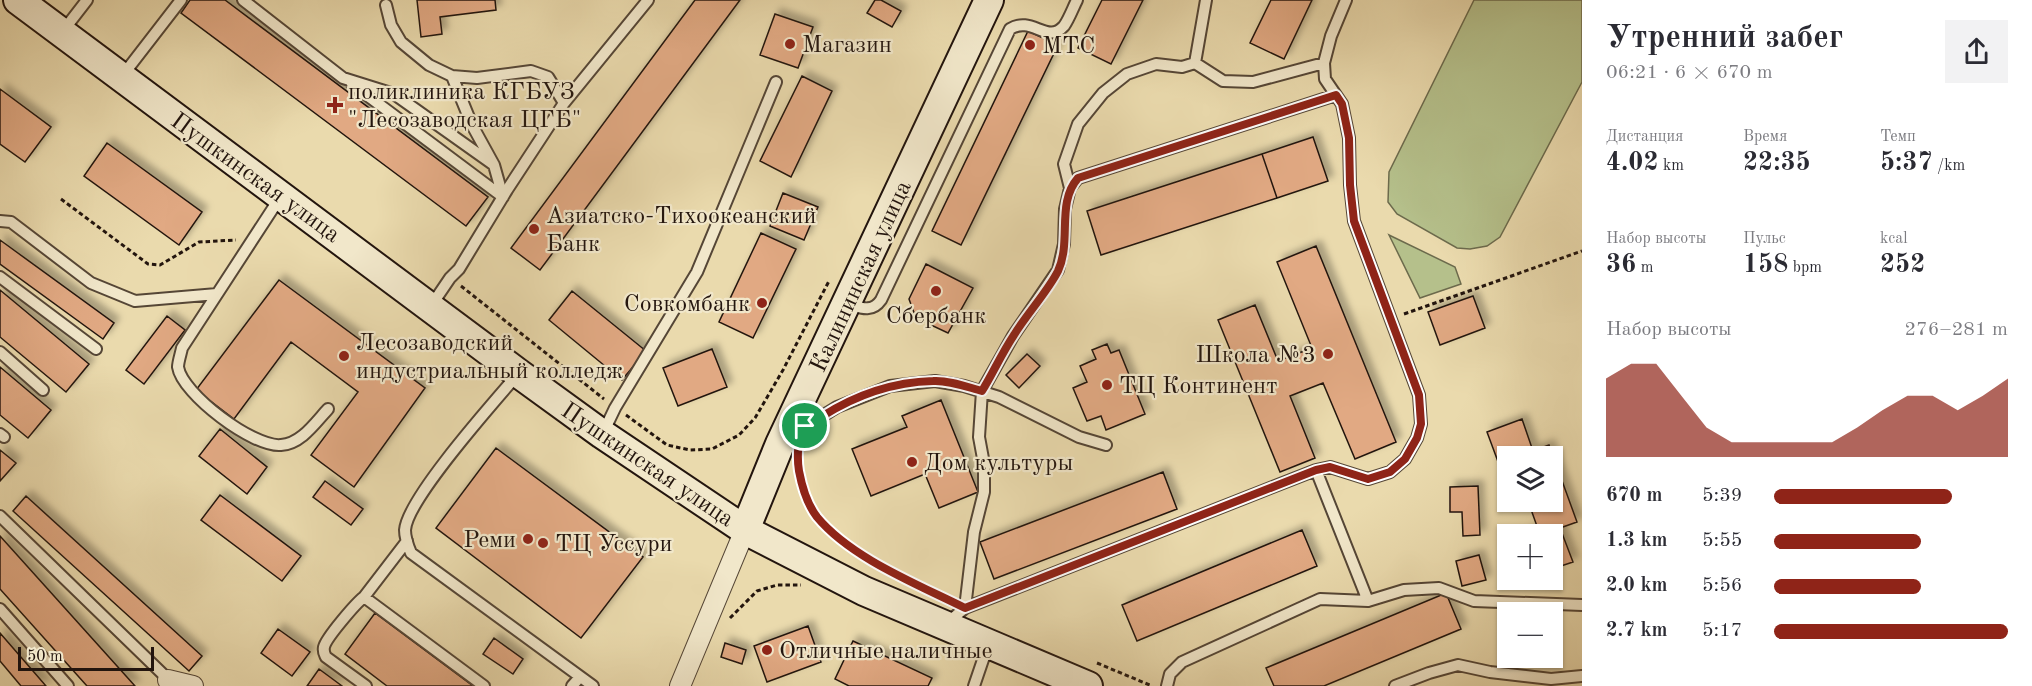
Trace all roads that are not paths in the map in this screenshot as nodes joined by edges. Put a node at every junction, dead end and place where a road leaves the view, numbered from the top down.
1 (18, 0) edge
2 (87, 0) edge
3 (182, 0) edge
4 (243, 0) edge
5 (648, 0) edge
6 (989, 0) edge
7 (1077, 0) edge
8 (1206, 0) edge
9 (1346, 0) edge
10 (386, 5) dead end
11 (62, 33) junction
12 (1195, 63) junction
13 (1324, 63) junction
14 (452, 76) junction
15 (121, 78) junction
16 (344, 78) junction
17 (776, 82) dead end
18 (1336, 95) junction
19 (564, 103) junction
20 (494, 165) junction
21 (1070, 188) junction
22 (282, 196) junction
23 (503, 197) junction
24 (0, 221) edge
25 (0, 277) edge
26 (217, 294) junction
27 (848, 304) junction
28 (431, 306) junction
29 (96, 350) dead end
30 (0, 352) edge
31 (518, 373) junction
32 (43, 390) dead end
33 (982, 391) junction
34 (328, 410) dead end
35 (602, 434) junction
36 (1106, 445) dead end
37 (789, 454) junction
38 (1316, 470) junction
39 (0, 516) edge
40 (745, 530) junction
41 (407, 541) junction
42 (364, 597) junction
43 (1368, 601) junction
44 (1582, 605) edge
45 (0, 609) edge
46 (958, 619) junction
47 (988, 644) junction
48 (1093, 675) edge
49 (580, 676) junction
50 (1582, 677) edge
51 (172, 683) edge
52 (68, 686) edge
53 (193, 686) edge
54 (366, 686) edge
55 (484, 686) edge
56 (572, 686) edge
57 (593, 686) edge
58 (680, 686) edge
59 (974, 686) edge
60 (1167, 686) edge
61 (1395, 686) edge
62 (1579, 686) edge

1 - 11 main road, Пушкинская улица
2 - 11 lane
3 - 15 lane
4 - 16 lane
5 - 19 lane
6 - 27 main road, Калининская улица
7 - 27 lane
8 - 12 lane
9 - 13 lane
10 - 14 lane
11 - 15 main road, Пушкинская улица
12 - 13 lane
12 - 21 lane
13 - 18 lane
14 - 19 lane
14 - 20 lane
15 - 22 main road, Пушкинская улица
16 - 20 lane
16 - 23 lane
17 - 35 lane
18 - 21 lane
18 - 38 lane
19 - 23 lane
20 - 23 lane
21 - 33 lane
22 - 26 lane
22 - 28 main road, Пушкинская улица
23 - 28 lane
24 - 26 lane
25 - 29 lane
26 - 34 lane
27 - 37 main road, Калининская улица
28 - 31 main road, Пушкинская улица
30 - 32 lane
31 - 35 main road, Пушкинская улица
31 - 41 lane
33 - 36 lane
33 - 37 lane
33 - 46 lane
35 - 40 main road, Пушкинская улица
37 - 40 main road, Калининская улица
38 - 43 lane
38 - 46 lane
39 - 51 lane
40 - 46 main road, Пушкинская улица
40 - 58 street, Калининская улица
41 - 42 lane
41 - 49 lane
42 - 54 lane
42 - 55 lane
43 - 44 lane
43 - 60 lane
45 - 52 lane
46 - 47 main road, Пушкинская улица
47 - 48 main road, Пушкинская улица
47 - 59 lane
49 - 56 lane
49 - 57 lane
50 - 61 lane
50 - 62 lane
51 - 53 street

